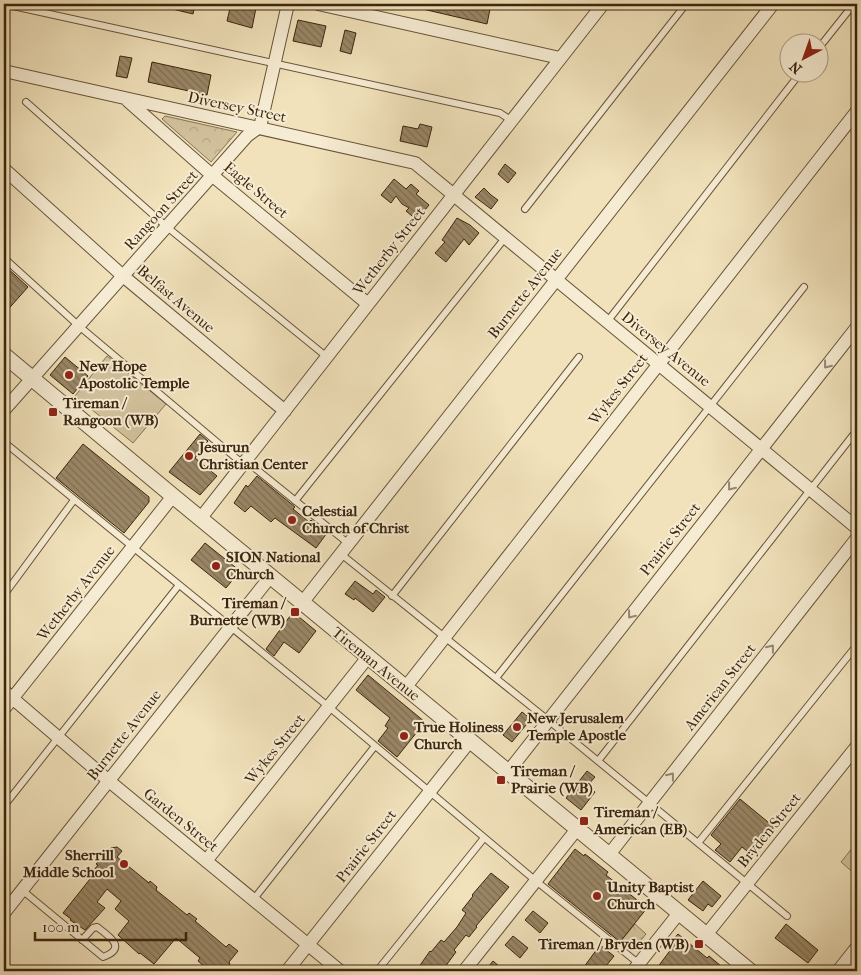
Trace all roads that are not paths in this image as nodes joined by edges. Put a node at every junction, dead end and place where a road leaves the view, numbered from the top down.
1 (4, 4) edge
2 (288, 4) edge
3 (318, 4) edge
4 (603, 4) edge
5 (686, 4) edge
6 (773, 4) edge
7 (853, 6) edge
8 (828, 37) edge
9 (560, 58) junction
10 (274, 62) junction
11 (4, 71) edge
12 (792, 82) edge
13 (126, 99) junction
14 (26, 102) dead end
15 (857, 111) edge
16 (512, 121) junction
17 (258, 128) junction
18 (4, 169) edge
19 (213, 176) junction
20 (454, 195) junction
21 (525, 209) dead end
22 (167, 227) junction
23 (506, 238) junction
24 (4, 258) edge
25 (123, 276) junction
26 (556, 280) junction
27 (804, 287) dead end
28 (368, 304) junction
29 (607, 322) junction
30 (79, 326) junction
31 (857, 326) edge
32 (4, 354) edge
33 (327, 357) junction
34 (579, 357) dead end
35 (658, 364) junction
36 (32, 379) junction
37 (710, 406) junction
38 (4, 410) edge
39 (285, 411) junction
40 (857, 430) edge
41 (4, 442) edge
42 (761, 449) junction
43 (244, 462) junction
44 (810, 489) junction
45 (173, 496) junction
46 (74, 500) junction
47 (295, 501) junction
48 (200, 519) junction
49 (857, 528) edge
50 (857, 538) edge
51 (132, 547) junction
52 (345, 549) junction
53 (270, 577) junction
54 (179, 585) junction
55 (4, 595) edge
56 (392, 596) junction
57 (302, 603) junction
58 (230, 627) junction
59 (444, 636) junction
60 (857, 645) edge
61 (368, 657) junction
62 (496, 678) junction
63 (405, 688) junction
64 (8, 695) edge
65 (329, 707) junction
66 (4, 709) edge
67 (548, 720) junction
68 (58, 737) junction
69 (470, 741) junction
70 (375, 746) junction
71 (857, 746) edge
72 (598, 761) junction
73 (508, 772) junction
74 (109, 781) junction
75 (430, 792) junction
76 (649, 804) junction
77 (4, 806) edge
78 (577, 829) junction
79 (484, 838) junction
80 (698, 843) junction
81 (608, 856) junction
82 (206, 861) junction
83 (536, 881) junction
84 (747, 883) junction
85 (22, 890) junction
86 (253, 900) junction
87 (4, 913) edge
88 (679, 913) junction
89 (787, 916) dead end
90 (706, 935) junction
91 (82, 940) junction
92 (308, 945) junction
93 (857, 947) edge
94 (640, 969) edge
95 (287, 971) edge
96 (340, 971) edge
97 (377, 971) edge
98 (464, 971) edge
99 (750, 971) edge
100 (838, 971) edge

1 - 10 lane
2 - 10 street
3 - 9 street
4 - 9 street, Wetherby Street
5 - 21 lane
6 - 26 street, Burnette Avenue
7 - 8 lane
9 - 16 street, Wetherby Street
10 - 16 lane
10 - 17 street
11 - 13 street, Diversey Street
12 - 29 lane
13 - 17 street, Diversey Street
13 - 19 street, Eagle Street
14 - 22 lane
15 - 35 street, Wykes Street
16 - 20 street, Wetherby Street
17 - 19 street, Rangoon Street
17 - 20 street, Diversey Street
18 - 25 street, Belfast Avenue
19 - 22 street, Rangoon Street
19 - 28 street, Eagle Street
20 - 23 street, Diversey Avenue
20 - 28 street, Wetherby Street
22 - 25 street, Rangoon Street
22 - 33 lane
23 - 26 street, Diversey Avenue
23 - 47 lane
24 - 30 lane
25 - 30 street, Rangoon Street
25 - 39 street, Belfast Avenue
26 - 29 street, Diversey Avenue
26 - 52 street, Burnette Avenue
27 - 37 lane
28 - 33 street, Wetherby Street
29 - 35 street, Diversey Avenue
30 - 36 street, Rangoon Street
30 - 43 lane
31 -> 42 street, Prairie Street
32 - 36 street, Tireman Avenue
33 - 39 street, Wetherby Street
34 - 56 lane
35 - 37 street, Diversey Avenue
35 - 59 street, Wykes Street
36 - 38 street, Rangoon Street
36 - 45 street, Tireman Avenue
37 - 42 street, Diversey Avenue
37 - 62 lane
39 - 43 street, Wetherby Street
40 - 44 lane
41 - 46 lane
42 - 44 street, Diversey Avenue
42 -> 67 street, Prairie Street
43 - 47 lane
43 - 48 street, Wetherby Street
44 - 49 street, Diversey Avenue
44 - 72 lane
45 - 48 street, Tireman Avenue
45 - 51 street, Wetherby Avenue
46 - 51 lane
46 - 55 lane
47 - 52 lane
48 - 53 street, Tireman Avenue
76 -> 50 street, American Street
51 - 54 lane
51 - 64 street, Wetherby Avenue
52 - 56 lane
52 - 57 street, Burnette Avenue
53 - 57 street, Tireman Avenue
53 - 58 street, Burnette Avenue
54 - 58 lane
54 - 68 lane
56 - 59 lane
57 - 61 street, Tireman Avenue
58 - 65 lane
58 - 74 street, Burnette Avenue
59 - 62 lane
59 - 63 street, Wykes Street
60 - 80 lane
61 - 63 street, Tireman Avenue
61 - 65 street, Wykes Street
62 - 67 lane
63 - 69 street, Tireman Avenue
64 - 66 street, Wetherby Avenue
64 - 68 street, Garden Street
65 - 70 lane
65 - 82 street, Wykes Street
67 - 72 lane
67 - 73 street, Prairie Street
68 - 74 street, Garden Street
68 - 77 lane
69 - 73 street, Tireman Avenue
69 - 75 street, Prairie Street
70 - 75 lane
70 - 86 lane
71 - 84 street, Bryden Street
72 - 76 lane
73 - 78 street, Tireman Avenue
74 - 82 street, Garden Street
74 - 85 street, Burnette Avenue
75 - 79 lane
75 - 92 street, Prairie Street
76 - 80 lane
76 - 81 street, American Street
78 - 81 street, Tireman Avenue
78 - 83 street
79 - 83 lane
79 - 97 lane
80 - 84 lane
81 - 88 street, Tireman Avenue
82 - 86 street, Garden Street
83 - 94 lane
83 - 98 street
84 - 89 lane
84 - 90 street, Bryden Street
85 - 87 street, Burnette Avenue
85 - 91 lane
86 - 92 street, Garden Street
88 - 90 street, Tireman Avenue
88 - 94 street
90 - 99 street, Tireman Avenue
91 - 91 lane
92 - 95 street, Prairie Street
92 - 96 street, Garden Street
93 - 100 street

